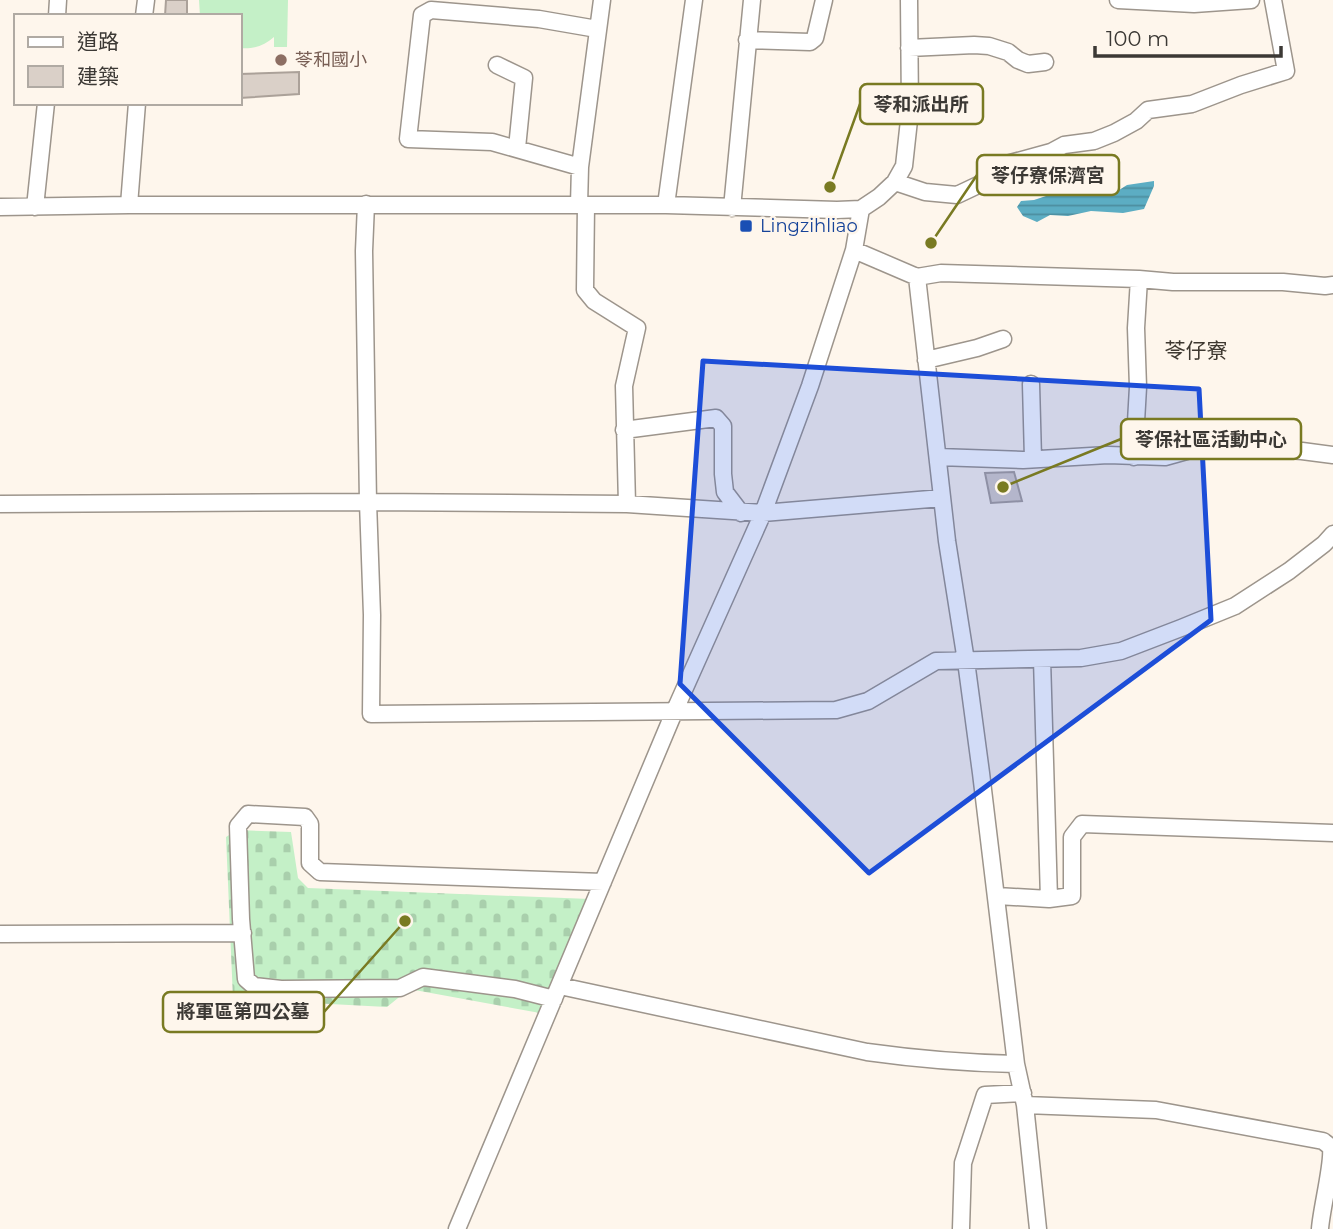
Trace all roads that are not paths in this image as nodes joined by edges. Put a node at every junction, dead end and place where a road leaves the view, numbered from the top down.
1 (602, 0) edge
2 (694, 0) edge
3 (752, 0) edge
4 (824, 0) edge
5 (909, 0) edge
6 (1118, 0) edge
7 (1143, 0) edge
8 (1251, 0) edge
9 (1273, 0) edge
10 (597, 29) junction
11 (747, 40) junction
12 (909, 48) junction
13 (1045, 62) dead end
14 (497, 65) dead end
15 (46, 105) edge
16 (137, 105) edge
17 (517, 148) junction
18 (580, 167) junction
19 (895, 182) junction
20 (366, 204) junction
21 (129, 205) junction
22 (582, 205) junction
23 (666, 205) junction
24 (0, 207) edge
25 (35, 207) junction
26 (732, 208) junction
27 (860, 209) junction
28 (854, 250) junction
29 (918, 277) junction
30 (1139, 279) junction
31 (1333, 285) edge
32 (1003, 339) dead end
33 (926, 360) junction
34 (1031, 384) dead end
35 (624, 430) junction
36 (1333, 455) edge
37 (938, 457) junction
38 (1134, 457) junction
39 (1033, 459) junction
40 (942, 498) junction
41 (368, 502) junction
42 (627, 503) junction
43 (0, 504) edge
44 (741, 513) junction
45 (762, 513) junction
46 (1333, 534) edge
47 (1042, 659) junction
48 (966, 661) junction
49 (675, 710) junction
50 (1333, 833) edge
51 (603, 881) junction
52 (997, 896) junction
53 (1049, 899) junction
54 (243, 933) junction
55 (0, 934) edge
56 (557, 992) junction
57 (1016, 1064) junction
58 (1024, 1099) junction
59 (1325, 1225) edge
60 (457, 1229) edge
61 (961, 1229) edge
62 (1038, 1229) edge

1 - 10 street
2 - 23 street
3 - 11 street
4 - 11 street
5 - 12 street
6 - 7 street
7 - 8 street
9 - 19 street
10 - 17 street
10 - 18 street
11 - 26 street
12 - 13 street
12 - 19 street
14 - 17 street
15 - 25 street
16 - 21 street
17 - 18 street
18 - 22 street
19 - 27 street
20 - 21 street
20 - 22 street
20 - 41 street
21 - 25 street
22 - 23 street
22 - 35 street
23 - 26 street
24 - 25 street
26 - 27 street
27 - 28 street
28 - 29 street
28 - 45 street
29 - 30 street
29 - 33 street
30 - 31 street
30 - 38 street
32 - 33 street
33 - 37 street
34 - 39 street
35 - 42 street
35 - 44 street
36 - 38 street
37 - 39 street
37 - 40 street
38 - 39 street
40 - 45 street
40 - 48 street
41 - 42 street
41 - 43 street
41 - 49 street
42 - 44 street
44 - 45 street
45 - 49 street
46 - 47 street
47 - 48 street
47 - 53 street
48 - 49 street
48 - 52 street
49 - 51 street
50 - 53 street
51 - 54 street
51 - 56 street
52 - 53 street
52 - 57 street
54 - 55 street
54 - 56 street
56 - 57 street
56 - 60 street
57 - 58 street
58 - 59 street
58 - 61 street
58 - 62 street

